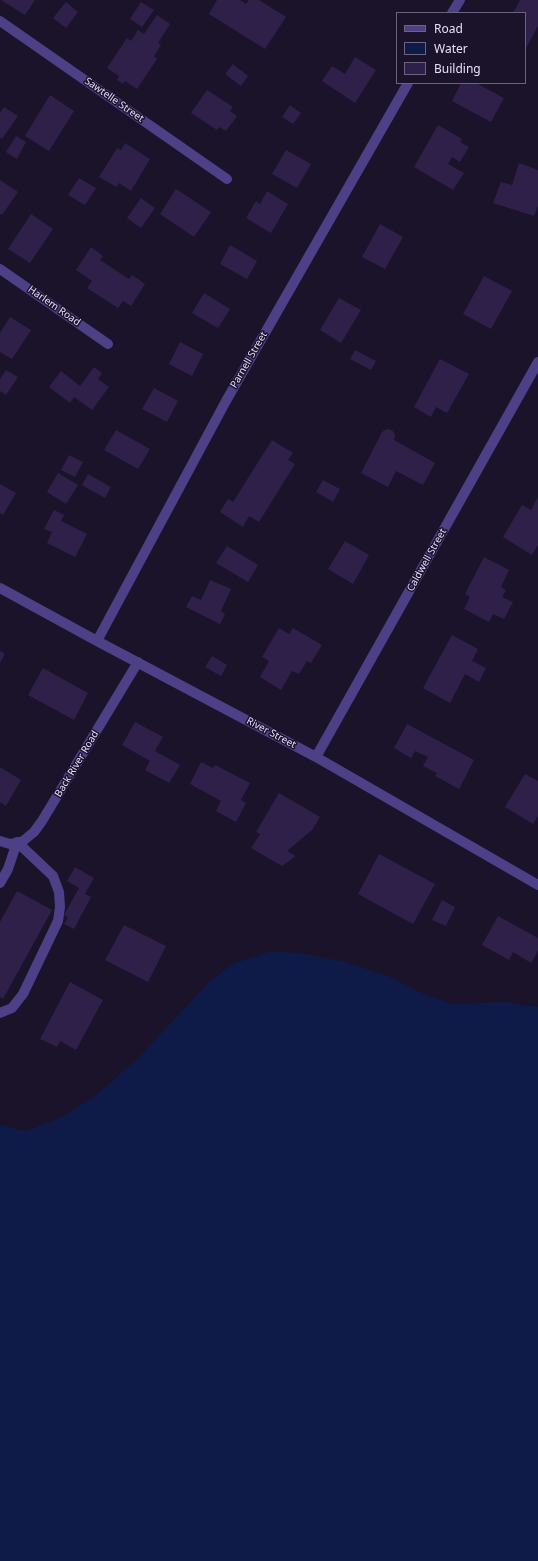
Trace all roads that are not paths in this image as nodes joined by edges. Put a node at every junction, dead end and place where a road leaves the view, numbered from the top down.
1 (460, 0) edge
2 (453, 12) edge
3 (0, 21) edge
4 (407, 84) edge
5 (227, 179) dead end
6 (0, 269) edge
7 (108, 344) dead end
8 (538, 362) edge
9 (0, 588) edge
10 (97, 641) junction
11 (138, 662) junction
12 (316, 757) junction
13 (0, 841) edge
14 (17, 842) junction
15 (0, 883) edge
16 (538, 885) edge
17 (0, 1013) edge

1 - 2 street
3 - 5 street, Sawtelle Street
4 - 10 street, Parnell Street
6 - 7 street, Harlem Road
8 - 12 street, Caldwell Street
9 - 10 street, River Street
10 - 11 street, River Street
11 - 12 street, River Street
11 - 14 street, Back River Road
12 - 16 street, River Street
13 - 14 street
14 - 15 street
14 - 17 street

